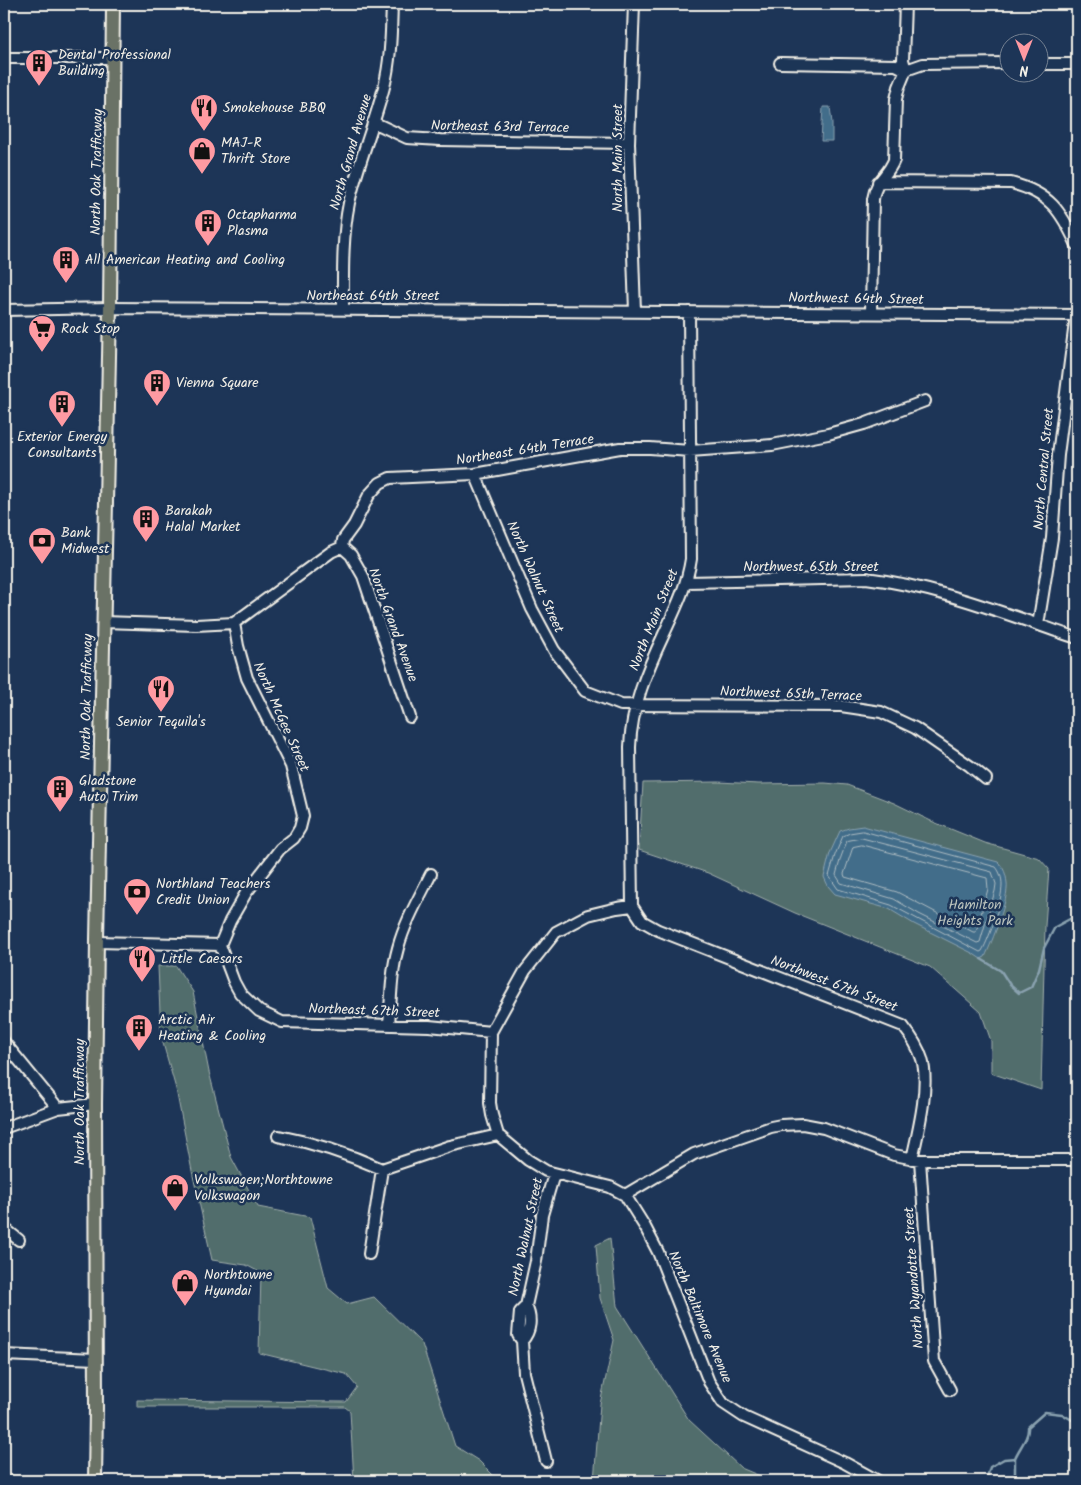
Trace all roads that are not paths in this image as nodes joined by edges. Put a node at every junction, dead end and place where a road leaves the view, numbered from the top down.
1 (113, 4) edge
2 (392, 4) edge
3 (634, 4) edge
4 (905, 4) edge
5 (4, 58) edge
6 (113, 58) junction
7 (780, 63) dead end
8 (998, 64) edge
9 (1048, 64) edge
10 (1077, 64) edge
11 (906, 70) junction
12 (373, 122) junction
13 (629, 143) junction
14 (878, 182) junction
15 (1077, 245) edge
16 (110, 308) junction
17 (343, 309) junction
18 (4, 310) edge
19 (635, 311) junction
20 (689, 312) junction
21 (871, 313) junction
22 (1077, 315) edge
23 (924, 401) dead end
24 (690, 451) junction
25 (475, 474) junction
26 (342, 546) junction
27 (686, 582) junction
28 (103, 622) junction
29 (234, 623) junction
30 (1038, 625) junction
31 (1077, 638) edge
32 (636, 705) junction
33 (410, 717) dead end
34 (986, 779) dead end
35 (431, 874) dead end
36 (632, 906) junction
37 (97, 942) junction
38 (220, 945) junction
39 (389, 1025) junction
40 (491, 1032) junction
41 (4, 1042) edge
42 (95, 1104) junction
43 (58, 1108) junction
44 (4, 1128) edge
45 (498, 1135) junction
46 (278, 1136) dead end
47 (916, 1160) junction
48 (1077, 1160) edge
49 (382, 1169) junction
50 (554, 1174) junction
51 (625, 1195) junction
52 (4, 1228) edge
53 (19, 1240) dead end
54 (369, 1254) dead end
55 (4, 1355) edge
56 (96, 1359) junction
57 (950, 1390) dead end
58 (546, 1461) dead end
59 (95, 1481) edge
60 (878, 1481) edge

1 - 6 main road, North Oak Trafficway
2 - 12 street, North Grand Avenue
3 - 13 street, North Main Street
4 - 11 street
5 - 6 street
6 - 16 main road, North Oak Trafficway
7 - 11 street
8 - 11 street
9 - 10 street
11 - 14 street
12 - 13 street, Northeast 63rd Terrace
12 - 17 street, North Grand Avenue
13 - 19 street, North Main Street
14 - 15 street
14 - 21 street
16 - 17 street, Northeast 64th Street
16 - 18 street, Northeast 64th Street
16 - 28 main road, North Oak Trafficway
17 - 19 street, Northeast 64th Street
19 - 20 street, Northwest 64th Street
20 - 21 street, Northwest 64th Street
20 - 24 street, North Main Street
21 - 22 street, Northwest 64th Street
22 - 30 street, North Central Street
23 - 24 street, Northeast 64th Terrace
24 - 25 street, Northeast 64th Terrace
24 - 27 street, North Main Street
25 - 26 street, Northeast 64th Terrace
25 - 32 street, North Walnut Street
26 - 29 street
26 - 33 street, North Grand Avenue
27 - 30 street, Northwest 65th Street
27 - 32 street, North Main Street
28 - 29 street
28 - 37 main road, North Oak Trafficway
29 - 38 street, North McGee Street
30 - 31 street, Northwest 65th Street
32 - 34 street, Northwest 65th Terrace
32 - 36 street, North Main Street
35 - 39 street
36 - 40 street
36 - 47 street, Northwest 67th Street
37 - 38 street
37 - 42 main road, North Oak Trafficway
38 - 39 street, Northeast 67th Street
39 - 40 street, Northeast 67th Street
40 - 45 street
41 - 43 street
42 - 43 street
42 - 56 main road, North Oak Trafficway
43 - 44 street
45 - 49 street
45 - 50 street
46 - 49 street
47 - 48 street
47 - 51 street
47 - 57 street, North Wyandotte Street
49 - 54 street
50 - 51 street
50 - 58 street, North Walnut Street
51 - 60 street, North Baltimore Avenue
52 - 53 street
55 - 56 street
56 - 59 main road, North Oak Trafficway

